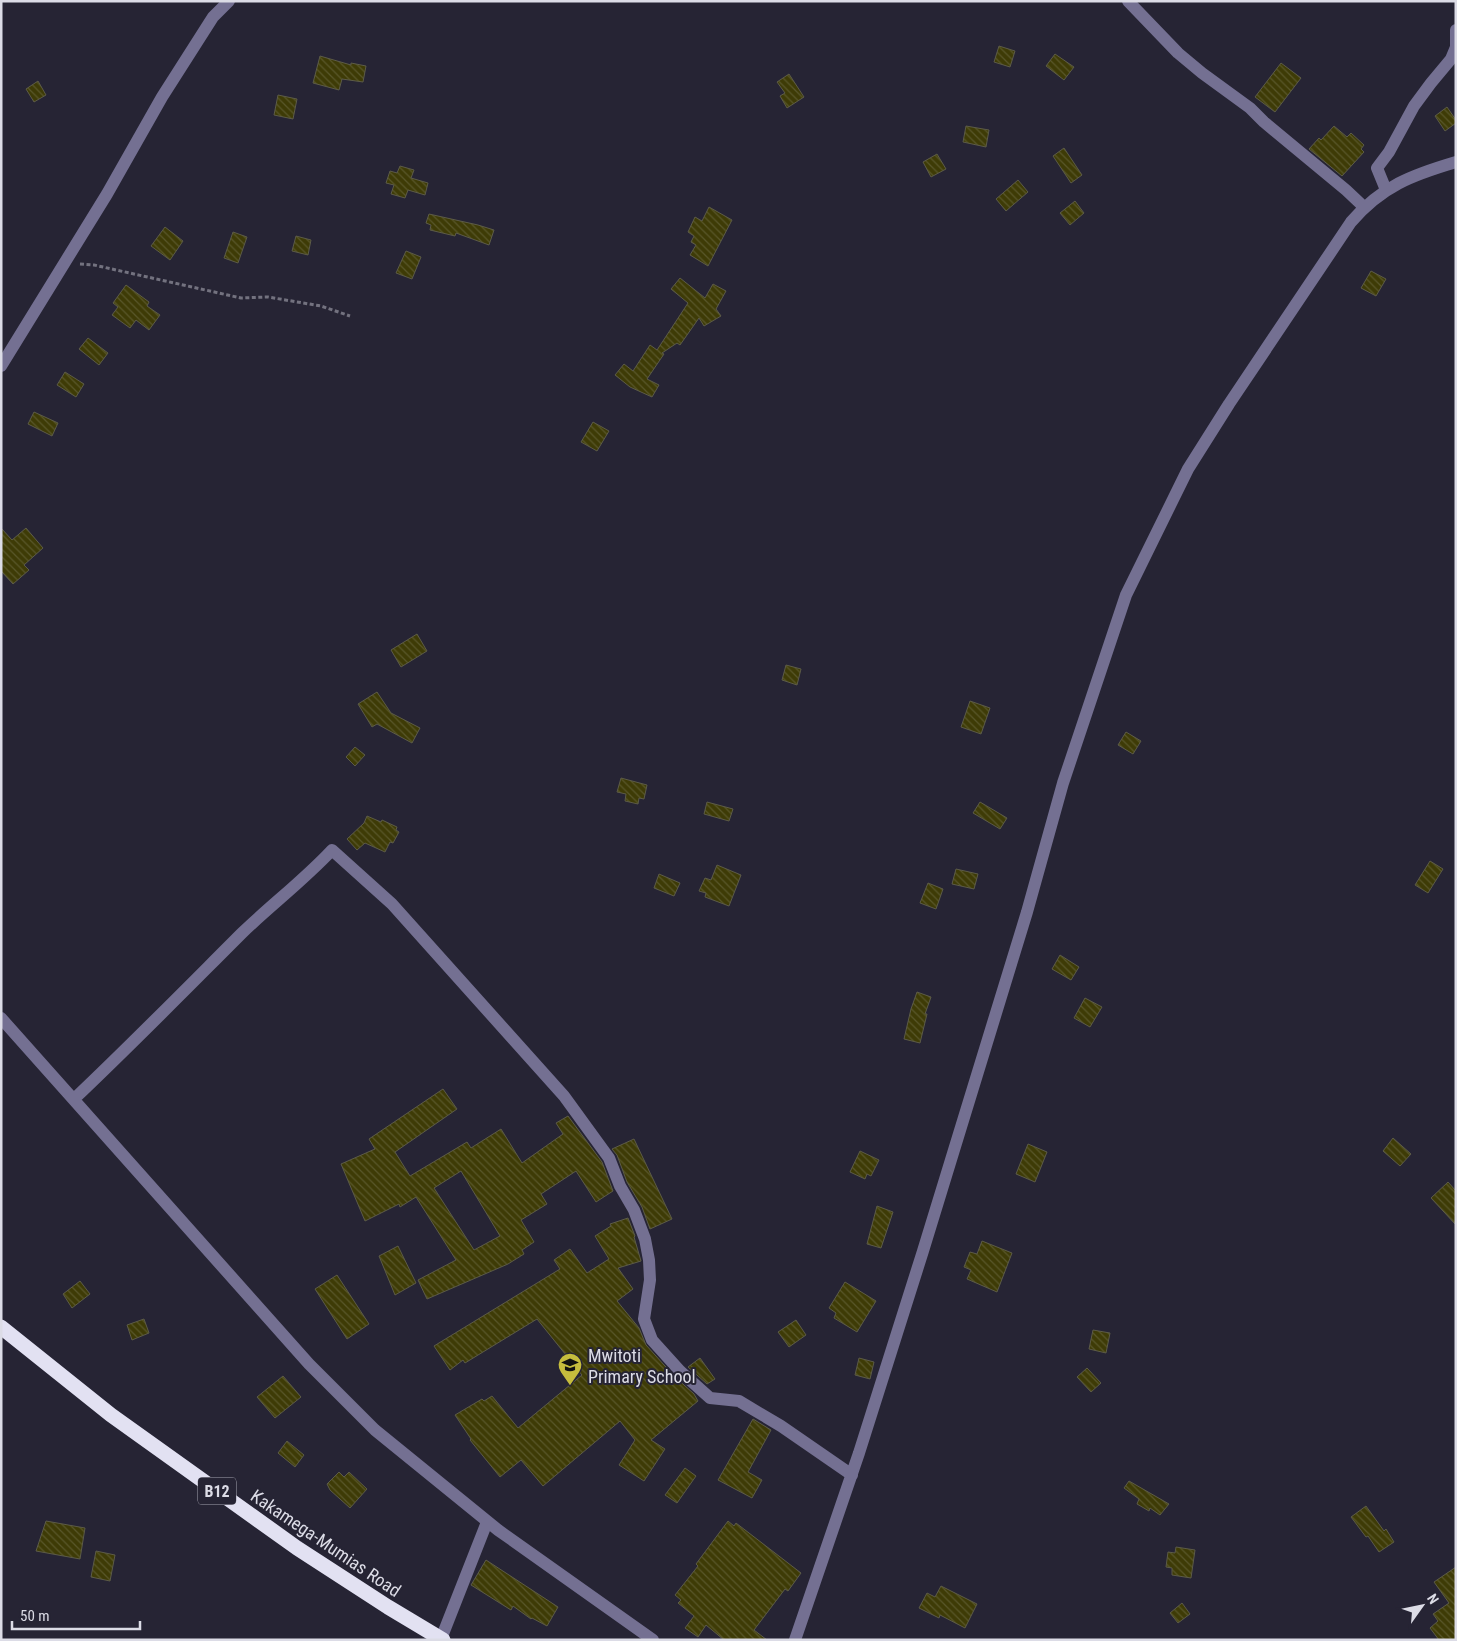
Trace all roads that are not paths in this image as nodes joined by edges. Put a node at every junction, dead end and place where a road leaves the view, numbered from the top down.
1 (229, 1) edge
2 (1128, 1) edge
3 (1456, 30) edge
4 (1456, 162) edge
5 (1386, 190) junction
6 (1364, 207) junction
7 (1, 366) edge
8 (1, 1018) edge
9 (74, 1099) junction
10 (1, 1327) edge
11 (852, 1475) junction
12 (487, 1522) junction
13 (437, 1638) edge
14 (653, 1640) edge
15 (795, 1640) edge

1 - 7 street
2 - 6 street
3 - 5 street
4 - 5 street
5 - 6 street
6 - 11 street
8 - 9 street
9 - 11 street
9 - 12 street
10 - 13 highway, Kakamega-Mumias Road / B12
11 - 15 street
12 - 13 street
12 - 14 street

